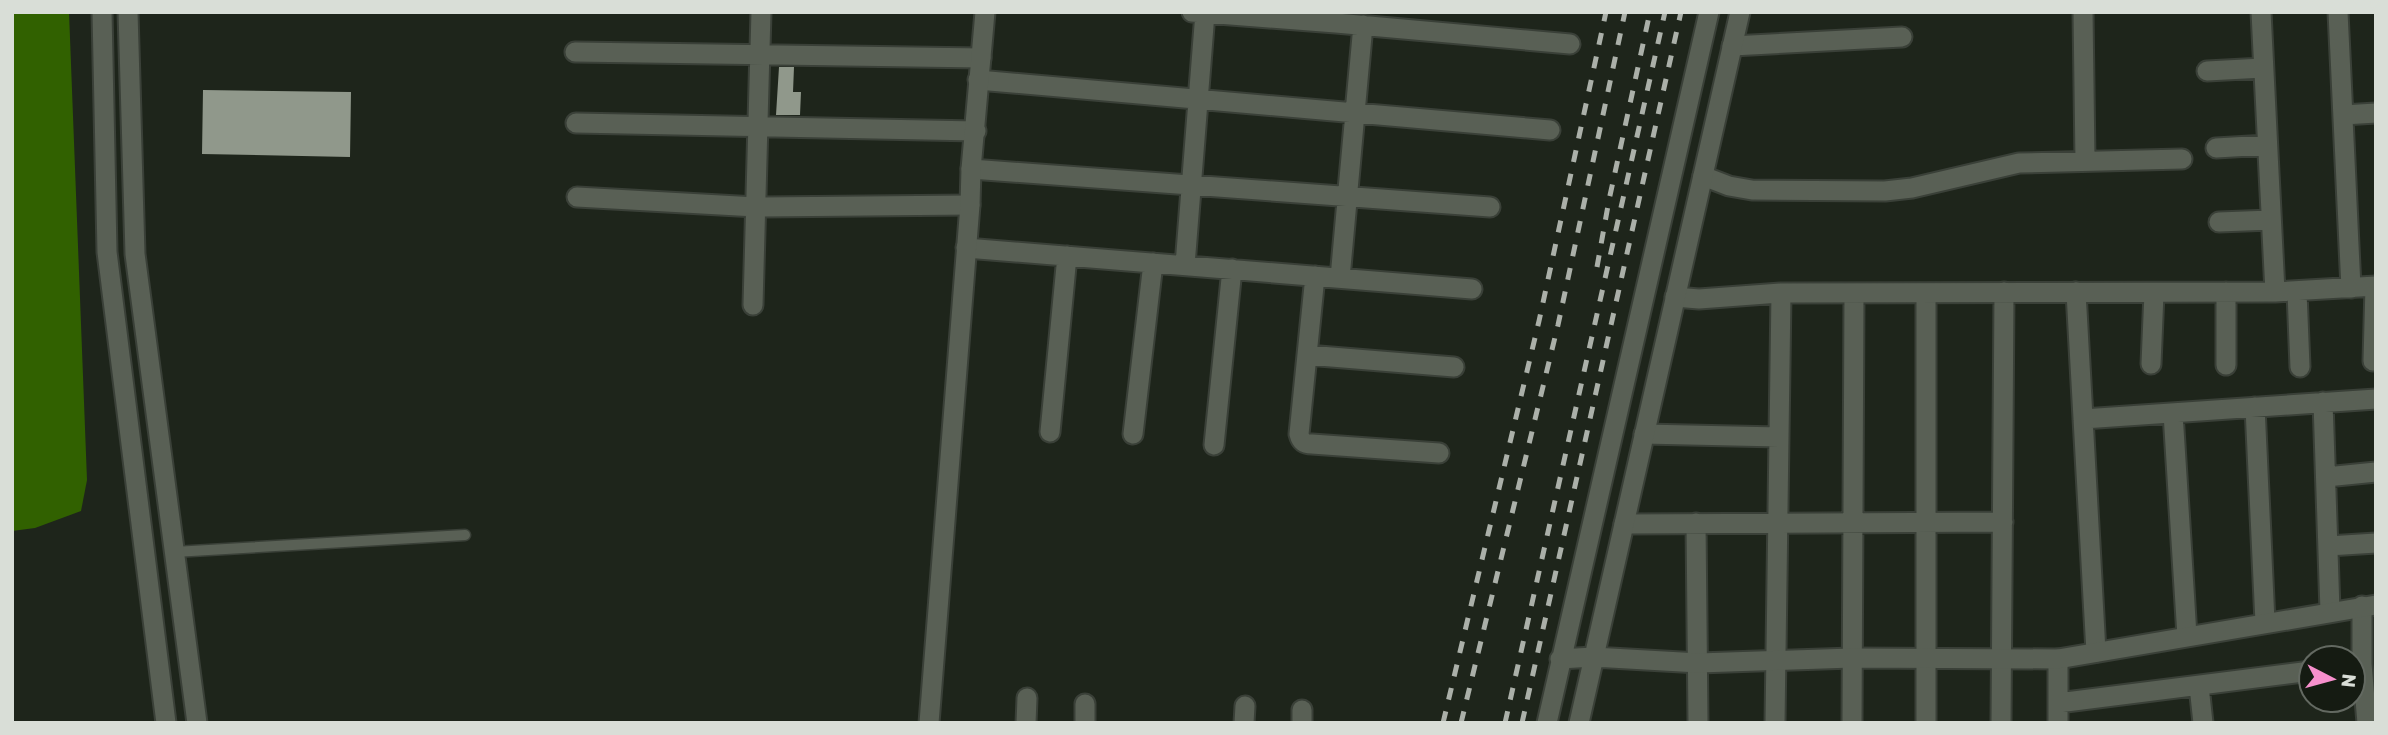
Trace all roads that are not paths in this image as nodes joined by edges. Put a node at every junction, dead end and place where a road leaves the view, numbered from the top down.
1 (102, 12) edge
2 (128, 12) edge
3 (761, 12) edge
4 (985, 12) edge
5 (1709, 12) edge
6 (1740, 12) edge
7 (2083, 12) edge
8 (2261, 12) edge
9 (2338, 12) edge
10 (1198, 13) edge
11 (1255, 15) edge
12 (1337, 17) edge
13 (1363, 25) junction
14 (1902, 37) dead end
15 (1570, 44) dead end
16 (1732, 46) junction
17 (575, 52) dead end
18 (760, 55) junction
19 (981, 58) junction
20 (2263, 68) junction
21 (2207, 71) dead end
22 (978, 80) junction
23 (1198, 99) junction
24 (1355, 113) junction
25 (2376, 113) edge
26 (2343, 115) junction
27 (576, 123) dead end
28 (758, 127) junction
29 (1550, 130) dead end
30 (976, 131) junction
31 (2267, 145) junction
32 (2216, 148) dead end
33 (2182, 159) dead end
34 (2085, 161) junction
35 (971, 169) junction
36 (1703, 176) junction
37 (1191, 185) junction
38 (1347, 196) junction
39 (577, 197) dead end
40 (970, 205) junction
41 (756, 206) junction
42 (1490, 207) dead end
43 (2271, 220) junction
44 (2219, 222) dead end
45 (966, 248) junction
46 (1067, 256) junction
47 (1153, 263) junction
48 (1185, 265) junction
49 (1232, 269) junction
50 (1315, 276) junction
51 (1340, 278) junction
52 (2376, 286) edge
53 (2351, 288) junction
54 (1472, 289) dead end
55 (2004, 292) junction
56 (2076, 292) junction
57 (2154, 292) junction
58 (2226, 292) junction
59 (2274, 292) junction
60 (2297, 292) junction
61 (1782, 293) junction
62 (1854, 293) junction
63 (1926, 293) junction
64 (1675, 297) junction
65 (753, 305) dead end
66 (1307, 355) junction
67 (2373, 361) dead end
68 (2151, 364) dead end
69 (2226, 365) dead end
70 (1454, 367) dead end
71 (2300, 367) dead end
72 (2376, 398) edge
73 (2323, 402) junction
74 (2255, 407) junction
75 (2173, 413) junction
76 (2083, 419) junction
77 (1050, 432) dead end
78 (1133, 434) dead end
79 (1644, 434) junction
80 (1779, 437) junction
81 (1214, 445) dead end
82 (1439, 453) dead end
83 (2376, 472) edge
84 (2326, 477) junction
85 (1927, 522) junction
86 (2003, 522) junction
87 (1624, 523) junction
88 (1696, 523) junction
89 (1778, 523) junction
90 (1853, 523) junction
91 (465, 535) dead end
92 (2376, 543) edge
93 (2328, 546) junction
94 (174, 552) junction
95 (2369, 606) edge
96 (2330, 611) junction
97 (2265, 622) junction
98 (2187, 636) junction
99 (2361, 644) edge
100 (2096, 652) junction
101 (1593, 657) junction
102 (1852, 658) junction
103 (1560, 659) junction
104 (1927, 659) junction
105 (2002, 659) junction
106 (2058, 659) junction
107 (1776, 660) junction
108 (1699, 663) junction
109 (2297, 673) edge
110 (2199, 686) junction
111 (1027, 698) dead end
112 (2058, 713) edge
113 (166, 723) edge
114 (197, 723) edge
115 (929, 723) edge
116 (1026, 723) edge
117 (1546, 723) edge
118 (1579, 723) edge
119 (1698, 723) edge
120 (1775, 723) edge
121 (1852, 723) edge
122 (1926, 723) edge
123 (2001, 723) edge
124 (2203, 723) edge

1 - 113 street
2 - 94 street
3 - 18 street
4 - 19 street
5 - 103 street
6 - 16 street
7 - 34 street
8 - 20 street
9 - 26 street
10 - 11 street
10 - 23 street
11 - 12 street
12 - 13 street
13 - 15 street
13 - 24 street
14 - 16 street
16 - 36 street
17 - 18 street
18 - 19 street
18 - 28 street
19 - 22 street
20 - 21 street
20 - 31 street
22 - 23 street
22 - 30 street
23 - 24 street
23 - 37 street
24 - 29 street
24 - 38 street
25 - 26 street
26 - 53 street
27 - 28 street
28 - 30 street
28 - 41 street
30 - 35 street
31 - 32 street
31 - 43 street
33 - 34 street
34 - 36 street
35 - 37 street
35 - 40 street
36 - 64 street
37 - 38 street
37 - 48 street
38 - 42 street
38 - 51 street
39 - 41 street
40 - 41 street
40 - 45 street
41 - 65 street
43 - 44 street
43 - 59 street
45 - 46 street
45 - 115 street
46 - 47 street
46 - 77 street
47 - 48 street
47 - 78 street
48 - 49 street
49 - 50 street
49 - 81 street
50 - 51 street
50 - 66 street
51 - 54 street
52 - 53 street
52 - 67 street
53 - 60 street
55 - 56 street
55 - 63 street
55 - 86 street
56 - 57 street
56 - 76 street
57 - 58 street
57 - 68 street
58 - 59 street
58 - 69 street
59 - 60 street
60 - 71 street
61 - 62 street
61 - 64 street
61 - 80 street
62 - 63 street
62 - 90 street
63 - 85 street
64 - 79 street
66 - 70 street
66 - 82 street
72 - 73 street
73 - 74 street
73 - 84 street
74 - 75 street
74 - 97 street
75 - 76 street
75 - 98 street
76 - 100 street
79 - 80 street
79 - 87 street
80 - 89 street
83 - 84 street
84 - 93 street
85 - 86 street
85 - 90 street
85 - 104 street
86 - 105 street
87 - 88 street
87 - 101 street
88 - 89 street
88 - 108 street
89 - 90 street
89 - 107 street
90 - 102 street
91 - 94 lane
92 - 93 street
93 - 96 street
94 - 114 street
95 - 96 street
95 - 99 street
96 - 97 street
97 - 98 street
98 - 100 street
100 - 106 street
101 - 103 street
101 - 108 street
101 - 118 street
102 - 104 street
102 - 107 street
102 - 121 street
103 - 117 street
104 - 105 street
104 - 122 street
105 - 106 street
105 - 123 street
106 - 112 street
107 - 108 street
107 - 120 street
108 - 119 street
109 - 110 street
110 - 112 street
110 - 124 street
111 - 116 street

